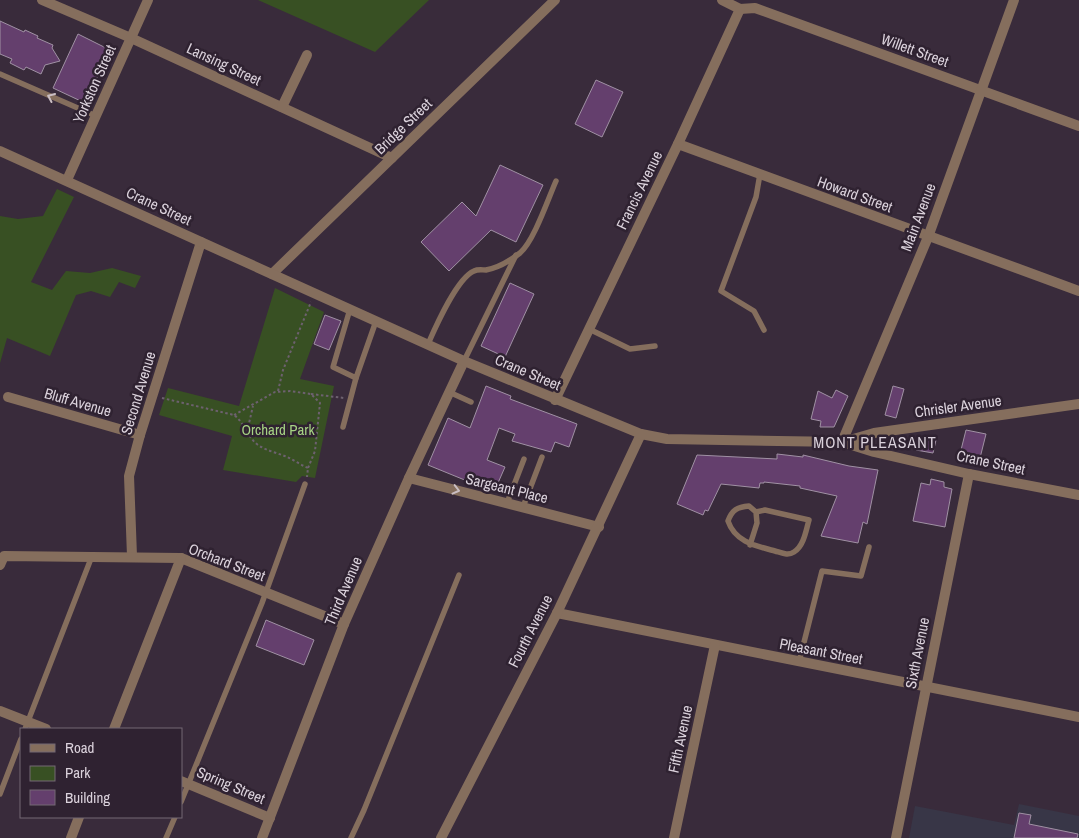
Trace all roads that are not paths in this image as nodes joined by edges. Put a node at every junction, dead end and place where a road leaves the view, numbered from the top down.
1 (42, 0) edge
2 (148, 0) edge
3 (555, 0) edge
4 (722, 0) edge
5 (1014, 0) edge
6 (742, 5) edge
7 (131, 38) junction
8 (307, 55) dead end
9 (0, 74) edge
10 (981, 90) junction
11 (282, 107) junction
12 (96, 116) junction
13 (1079, 126) edge
14 (678, 144) junction
15 (0, 151) edge
16 (392, 158) junction
17 (760, 174) junction
18 (67, 180) junction
19 (556, 181) dead end
20 (928, 237) junction
21 (201, 242) junction
22 (517, 255) junction
23 (272, 274) junction
24 (1079, 291) edge
25 (350, 309) junction
26 (376, 321) junction
27 (589, 329) junction
28 (764, 330) dead end
29 (428, 344) junction
30 (655, 346) dead end
31 (464, 361) junction
32 (356, 378) junction
33 (449, 392) junction
34 (8, 397) dead end
35 (555, 400) junction
36 (471, 402) dead end
37 (1079, 404) edge
38 (343, 427) dead end
39 (642, 434) junction
40 (140, 435) junction
41 (842, 442) junction
42 (542, 457) dead end
43 (524, 459) dead end
44 (969, 474) junction
45 (409, 478) junction
46 (305, 484) road end
47 (1079, 496) edge
48 (507, 503) junction
49 (523, 507) junction
50 (756, 512) junction
51 (598, 527) junction
52 (750, 545) junction
53 (869, 547) dead end
54 (92, 556) junction
55 (132, 556) junction
56 (181, 558) junction
57 (2, 561) edge
58 (459, 575) dead end
59 (265, 593) junction
60 (557, 613) junction
61 (344, 624) junction
62 (715, 645) junction
63 (799, 662) junction
64 (926, 687) junction
65 (0, 711) edge
66 (1079, 717) edge
67 (26, 726) edge
68 (39, 728) edge
69 (114, 728) edge
70 (20, 742) edge
71 (185, 782) edge
72 (0, 794) edge
73 (182, 797) edge
74 (79, 818) edge
75 (175, 818) edge
76 (270, 818) junction
77 (71, 838) edge
78 (166, 838) edge
79 (262, 838) edge
80 (351, 838) edge
81 (441, 838) edge
82 (674, 838) edge
83 (896, 838) edge

1 - 7 street, Lansing Street
2 - 7 street, Yorkston Street
3 - 16 street, Bridge Street
4 - 6 street
5 - 10 street, Main Avenue
6 - 10 street, Willett Street
6 - 14 street, Francis Avenue
7 - 11 street, Lansing Street
7 - 12 street, Yorkston Street
8 - 11 street
12 -> 9 lane
10 - 13 street, Willett Street
10 - 20 street, Main Avenue
11 - 16 street, Lansing Street
12 - 18 street, Yorkston Street
14 - 17 street, Howard Street
14 - 27 street, Francis Avenue
15 - 18 street, Crane Street
16 - 23 street, Bridge Street
17 - 20 street, Howard Street
17 - 28 lane
18 - 21 street, Crane Street
19 - 22 lane
20 - 24 street, Howard Street
20 - 41 street, Main Avenue
21 - 23 street, Crane Street
21 - 40 street, Second Avenue
22 - 29 lane
22 - 31 lane
23 - 25 street, Crane Street
25 - 26 street, Crane Street
25 - 32 lane
26 - 29 street, Crane Street
26 - 32 lane
27 - 30 lane
27 - 35 street, Francis Avenue
29 - 31 street, Crane Street
31 - 33 street, Third Avenue
31 - 35 street, Crane Street
32 - 38 lane
33 - 36 lane
33 - 45 street, Third Avenue
34 - 40 street, Bluff Avenue
35 - 39 street, Crane Street
37 - 41 street, Chrisler Avenue
39 - 41 street, Crane Street
39 - 51 street, Fourth Avenue
40 - 55 street, Second Avenue
41 - 44 street, Crane Street
42 - 49 lane
43 - 48 lane
44 - 47 street, Crane Street
44 - 64 street, Sixth Avenue
45 -> 48 street, Sargeant Place
45 - 61 street, Third Avenue
46 - 59 lane
48 - 49 street, Sargeant Place
49 - 51 street, Sargeant Place
50 - 52 lane
50 - 52 lane
50 - 52 lane
51 - 60 street, Fourth Avenue
53 - 63 lane
54 - 55 street, Orchard Street
54 - 57 street, Orchard Street
54 - 67 lane
55 - 56 street, Orchard Street
56 - 59 street, Orchard Street
56 - 69 street
58 - 80 lane
59 - 61 street, Orchard Street
59 - 71 lane
60 - 62 street, Pleasant Street
60 - 81 street, Fourth Avenue
61 - 76 street, Third Avenue
62 - 63 street, Pleasant Street
62 - 82 street, Fifth Avenue
63 - 64 street, Pleasant Street
64 - 66 street, Pleasant Street
64 - 83 street, Sixth Avenue
65 - 67 street
67 - 68 street
70 - 72 lane
71 - 73 lane
71 - 76 street, Spring Street
74 - 77 street
75 - 78 lane
76 - 79 street, Third Avenue

